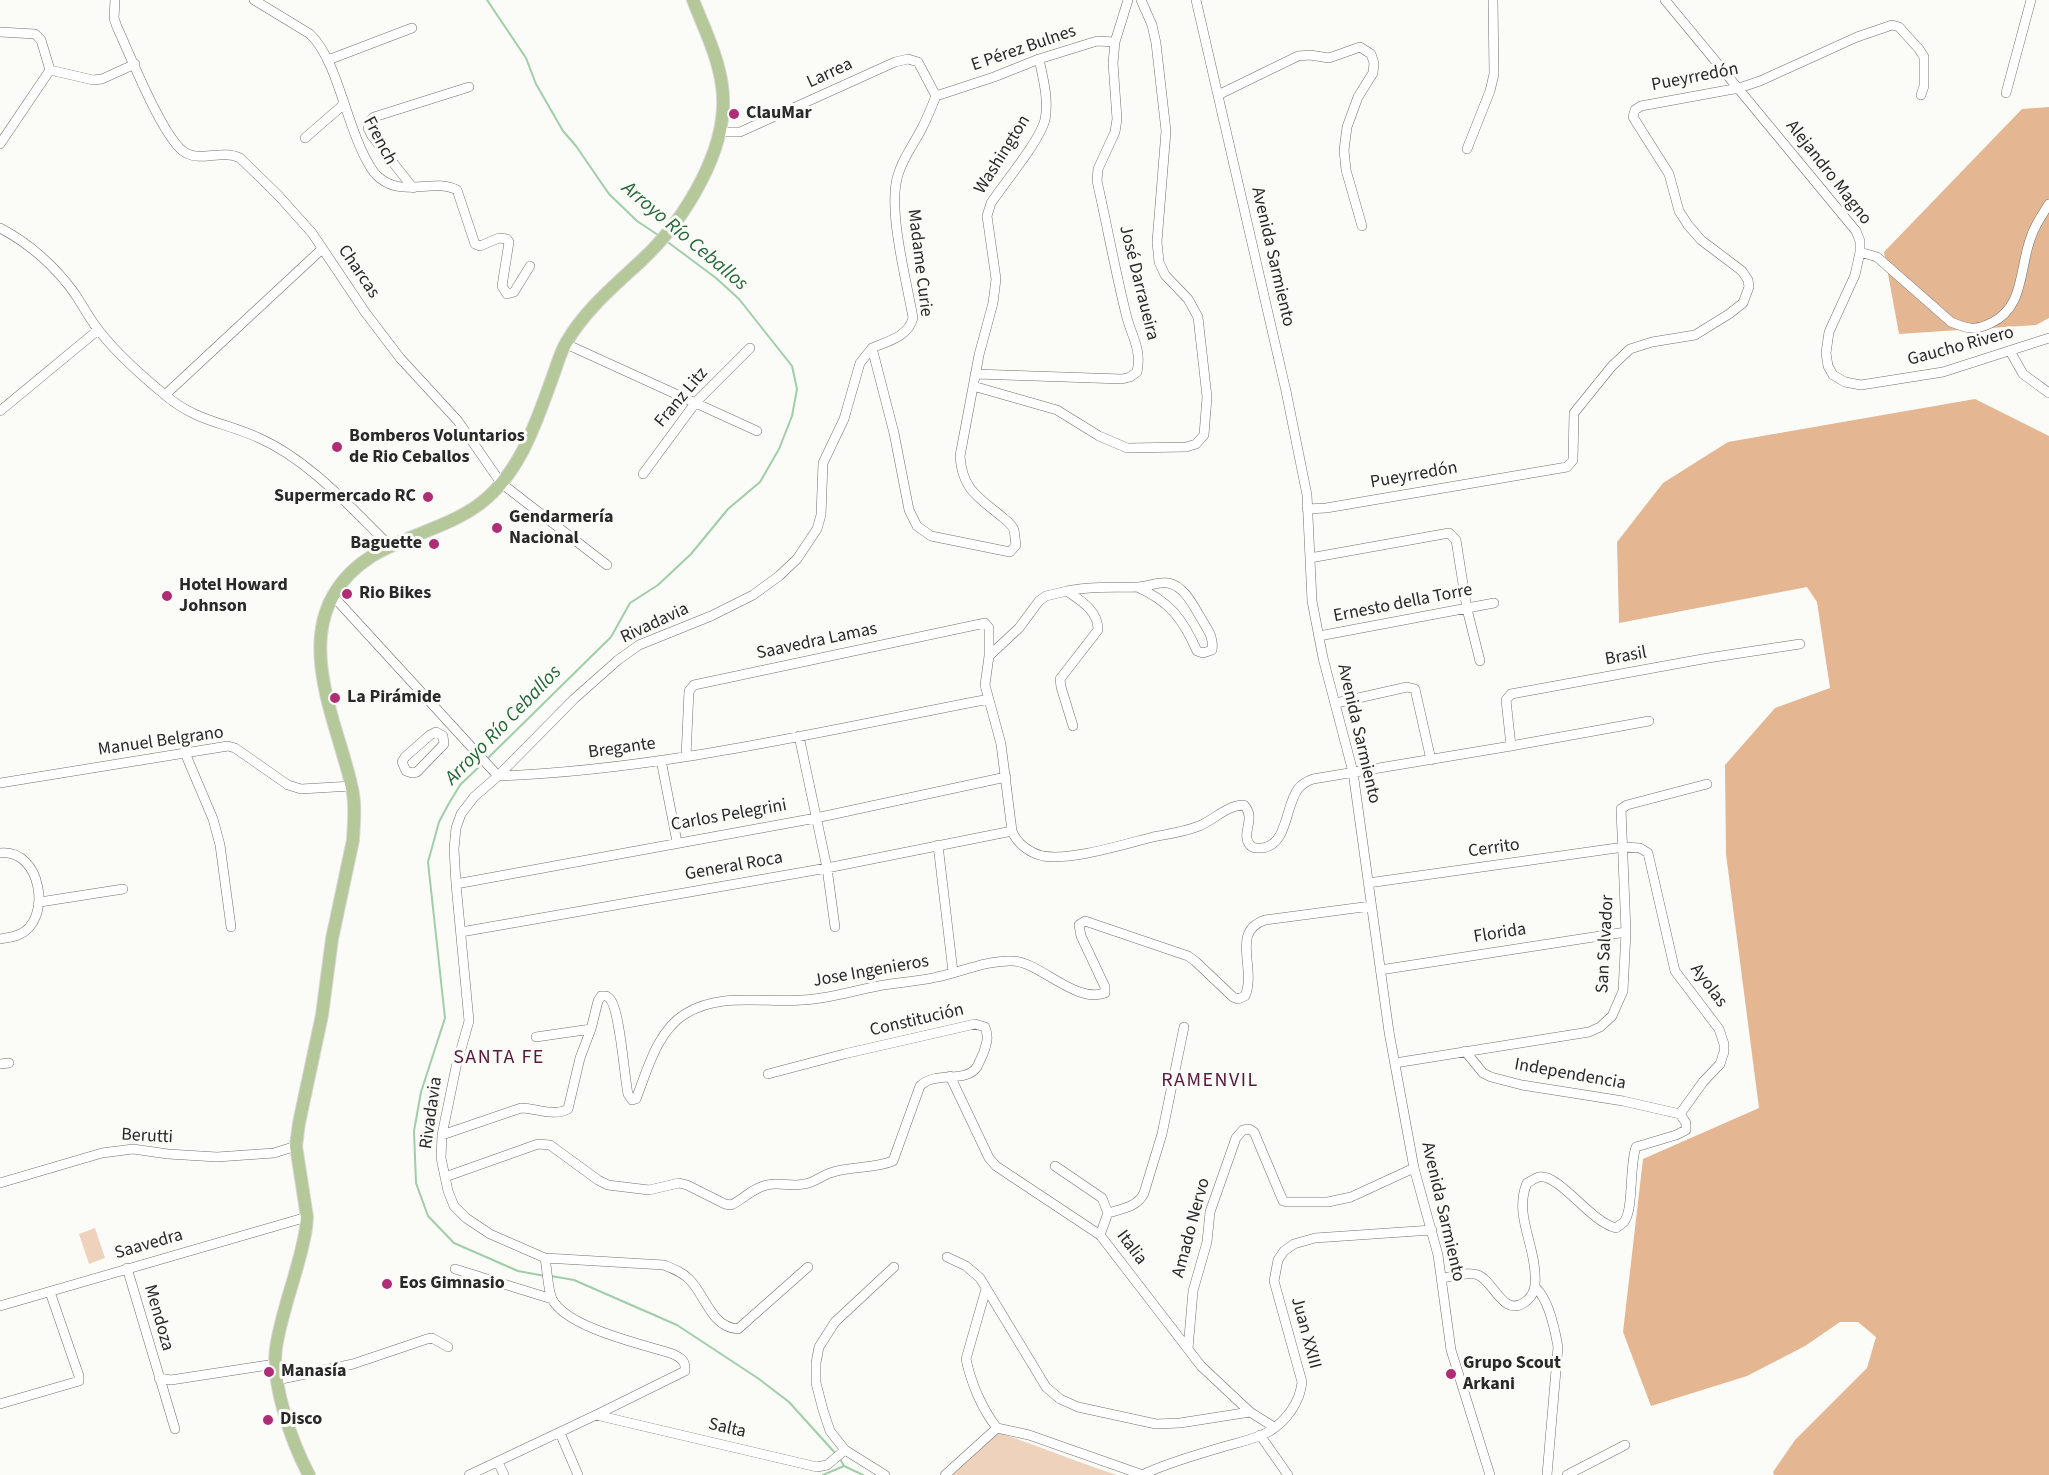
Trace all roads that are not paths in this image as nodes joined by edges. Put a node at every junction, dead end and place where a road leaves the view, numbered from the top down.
1 (114, 0) edge
2 (254, 0) edge
3 (693, 0) edge
4 (1128, 0) edge
5 (1141, 0) edge
6 (1196, 0) edge
7 (1492, 0) edge
8 (1665, 0) edge
9 (2031, 0) edge
10 (412, 28) dead end
11 (0, 32) edge
12 (1115, 42) junction
13 (1039, 58) junction
14 (328, 60) junction
15 (135, 64) junction
16 (50, 70) junction
17 (469, 87) dead end
18 (1739, 88) junction
19 (2006, 93) dead end
20 (1218, 95) junction
21 (1921, 95) dead end
22 (936, 96) junction
23 (344, 105) junction
24 (720, 132) junction
25 (305, 138) dead end
26 (0, 144) edge
27 (1467, 150) dead end
28 (413, 188) junction
29 (2049, 204) edge
30 (1362, 226) dead end
31 (0, 228) edge
32 (322, 249) junction
33 (1860, 252) junction
34 (530, 266) dead end
35 (98, 330) junction
36 (2049, 338) edge
37 (566, 344) junction
38 (750, 348) dead end
39 (872, 348) junction
40 (2010, 351) junction
41 (975, 374) junction
42 (973, 386) junction
43 (2049, 393) edge
44 (165, 395) junction
45 (696, 402) junction
46 (0, 411) edge
47 (758, 431) dead end
48 (644, 474) dead end
49 (501, 483) junction
50 (1307, 509) junction
51 (389, 545) junction
52 (1310, 558) junction
53 (607, 565) dead end
54 (1137, 587) junction
55 (1067, 591) junction
56 (333, 596) junction
57 (1494, 603) dead end
58 (1467, 609) junction
59 (1319, 636) junction
60 (1800, 644) dead end
61 (989, 656) junction
62 (1480, 661) dead end
63 (989, 699) junction
64 (1336, 703) junction
65 (1649, 721) dead end
66 (1073, 726) dead end
67 (453, 727) junction
68 (443, 736) junction
69 (799, 736) junction
70 (1511, 746) junction
71 (185, 753) junction
72 (686, 756) junction
73 (1431, 759) junction
74 (661, 760) junction
75 (1353, 772) junction
76 (495, 774) junction
77 (1006, 777) junction
78 (0, 783) edge
79 (1707, 784) dead end
80 (352, 786) junction
81 (816, 818) junction
82 (1012, 831) junction
83 (677, 842) junction
84 (938, 845) junction
85 (1624, 847) junction
86 (0, 853) edge
87 (827, 868) junction
88 (1368, 883) junction
89 (456, 884) junction
90 (123, 889) dead end
91 (40, 902) junction
92 (1371, 906) junction
93 (231, 927) dead end
94 (835, 927) dead end
95 (461, 932) junction
96 (1626, 932) junction
97 (0, 939) edge
98 (1380, 970) junction
99 (953, 972) junction
100 (1184, 1027) dead end
101 (591, 1029) junction
102 (536, 1036) dead end
103 (1466, 1051) junction
104 (1395, 1063) junction
105 (768, 1074) dead end
106 (950, 1076) junction
107 (1680, 1114) junction
108 (442, 1135) junction
109 (296, 1146) junction
110 (1055, 1166) dead end
111 (1414, 1168) junction
112 (445, 1177) junction
113 (0, 1183) edge
114 (1108, 1213) junction
115 (307, 1217) junction
116 (1432, 1230) junction
117 (1100, 1234) junction
118 (947, 1257) dead end
119 (544, 1258) junction
120 (127, 1268) junction
121 (808, 1268) dead end
122 (894, 1268) dead end
123 (455, 1269) dead end
124 (1442, 1278) junction
125 (1536, 1288) junction
126 (986, 1289) junction
127 (50, 1292) junction
128 (551, 1294) junction
129 (0, 1306) edge
130 (448, 1347) dead end
131 (1188, 1349) junction
132 (275, 1364) junction
133 (159, 1377) junction
134 (277, 1380) junction
135 (0, 1404) edge
136 (1250, 1412) junction
137 (596, 1415) junction
138 (1274, 1427) junction
139 (997, 1428) junction
140 (175, 1429) dead end
141 (560, 1433) junction
142 (1260, 1435) junction
143 (1625, 1445) dead end
144 (842, 1453) junction
145 (498, 1462) junction
146 (309, 1475) edge
147 (469, 1475) edge
148 (504, 1475) edge
149 (578, 1475) edge
150 (885, 1475) edge
151 (945, 1475) edge
152 (1142, 1475) edge
153 (1288, 1475) edge
154 (1490, 1475) edge
155 (1547, 1475) edge
156 (1567, 1475) edge

1 - 15 street, Charcas
2 - 14 street, French
3 - 24 main road
4 - 12 street
5 - 42 street
6 - 20 street, Avenida Sarmiento
7 - 27 street
8 - 18 street, Alejandro Magno
9 - 19 street
10 - 14 street
11 - 16 street
12 - 13 street, E Pérez Bulnes
12 - 41 street, José Darraueira
13 - 22 street, E Pérez Bulnes
13 - 41 street, Washington
14 - 23 street, French
15 - 16 street
15 - 32 street, Charcas
16 - 26 street
17 - 28 street
18 - 21 street, Pueyrredón
18 - 33 street, Alejandro Magno
18 - 50 street, Pueyrredón
20 - 30 street
20 - 50 street, Avenida Sarmiento
22 - 24 street, Larrea
22 - 39 street, Madame Curie
23 - 25 street
23 - 28 street, French
24 - 37 main road
28 - 34 street, French
29 - 33 street, Alejandro Magno
31 - 35 street
32 - 44 street
32 - 49 street, Charcas
33 - 40 street, Gaucho Rivero
35 - 44 street
35 - 46 street
36 - 40 street, Gaucho Rivero
37 - 45 street
37 - 49 main road
38 - 45 street, Franz Litz
39 - 42 street
39 - 76 street, Rivadavia
40 - 43 street
41 - 42 street
44 - 51 street
45 - 47 street
45 - 48 street, Franz Litz
49 - 51 main road
49 - 53 street, Charcas
50 - 52 street, Avenida Sarmiento
51 - 56 main road
52 - 58 street
52 - 59 street, Avenida Sarmiento
54 - 54 street
54 - 55 street
55 - 61 street
55 - 66 street
56 - 67 street
56 - 80 main road
57 - 58 street, Ernesto della Torre
58 - 59 street, Ernesto della Torre
58 - 62 street
59 - 64 street, Avenida Sarmiento
60 - 70 street, Brasil
61 - 63 street
61 - 72 street, Saavedra Lamas
63 - 69 street, Bregante
63 - 77 street
64 - 73 street
64 - 75 street, Avenida Sarmiento
65 - 70 street
67 - 68 street
67 - 76 street
68 - 68 street
69 - 72 street, Bregante
69 - 81 street
70 - 73 street
71 - 78 street, Manuel Belgrano
71 - 80 street, Manuel Belgrano
71 - 93 street
72 - 74 street, Bregante
73 - 75 street
74 - 76 street, Bregante
74 - 83 street
75 - 82 street
75 - 88 street, Avenida Sarmiento
76 - 89 street, Rivadavia
77 - 81 street, Carlos Pelegrini
77 - 82 street
79 - 85 street, San Salvador
80 - 109 main road
81 - 83 street, Carlos Pelegrini
81 - 87 street
82 - 84 street, General Roca
83 - 89 street, Carlos Pelegrini
84 - 87 street, General Roca
84 - 99 street
85 - 88 street, Cerrito
85 - 96 street, San Salvador
85 - 107 street, Ayolas
86 - 91 street
87 - 94 street
87 - 95 street, General Roca
88 - 92 street, Avenida Sarmiento
89 - 95 street, Rivadavia
90 - 91 street
91 - 97 street
92 - 98 street, Avenida Sarmiento
92 - 99 street, Jose Ingenieros
95 - 108 street, Rivadavia
96 - 98 street, Florida
96 - 103 street, San Salvador
98 - 104 street, Avenida Sarmiento
99 - 101 street, Jose Ingenieros
100 - 114 street, Italia
101 - 102 street
101 - 108 street, Jose Ingenieros
103 - 104 street, San Salvador
103 - 107 street, Independencia
104 - 111 street, Avenida Sarmiento
105 - 106 street, Constitución
106 - 112 street, Constitución
106 - 117 street
107 - 125 street
108 - 112 street, Rivadavia
109 - 113 street, Berutti
109 - 115 main road
110 - 114 street
111 - 116 street, Avenida Sarmiento
111 - 131 street, Amado Nervo
112 - 119 street, Rivadavia
114 - 117 street, Italia
115 - 120 street, Saavedra
115 - 132 main road
116 - 124 street, Avenida Sarmiento
116 - 138 street, Juan XXIII
117 - 131 street, Italia
118 - 126 street
119 - 121 street, Rivadavia
119 - 128 street
120 - 127 street, Saavedra
120 - 133 street, Mendoza
122 - 144 street
123 - 128 street
124 - 125 street
124 - 154 street, Avenida Sarmiento
125 - 155 street
126 - 136 street
126 - 139 street
127 - 129 street, Saavedra
127 - 135 street
128 - 137 street
130 - 134 street
131 - 136 street, Italia
132 - 133 street
132 - 134 main road
133 - 140 street, Mendoza
134 - 146 main road
136 - 138 street, Italia
137 - 141 street
137 - 144 street, Salta
138 - 142 street, Juan XXIII
139 - 151 street
139 - 152 street, Juan XXIII
141 - 145 street
141 - 149 street
142 - 152 street, Juan XXIII
142 - 153 street
143 - 156 street
144 - 150 street
145 - 147 street
145 - 148 street

